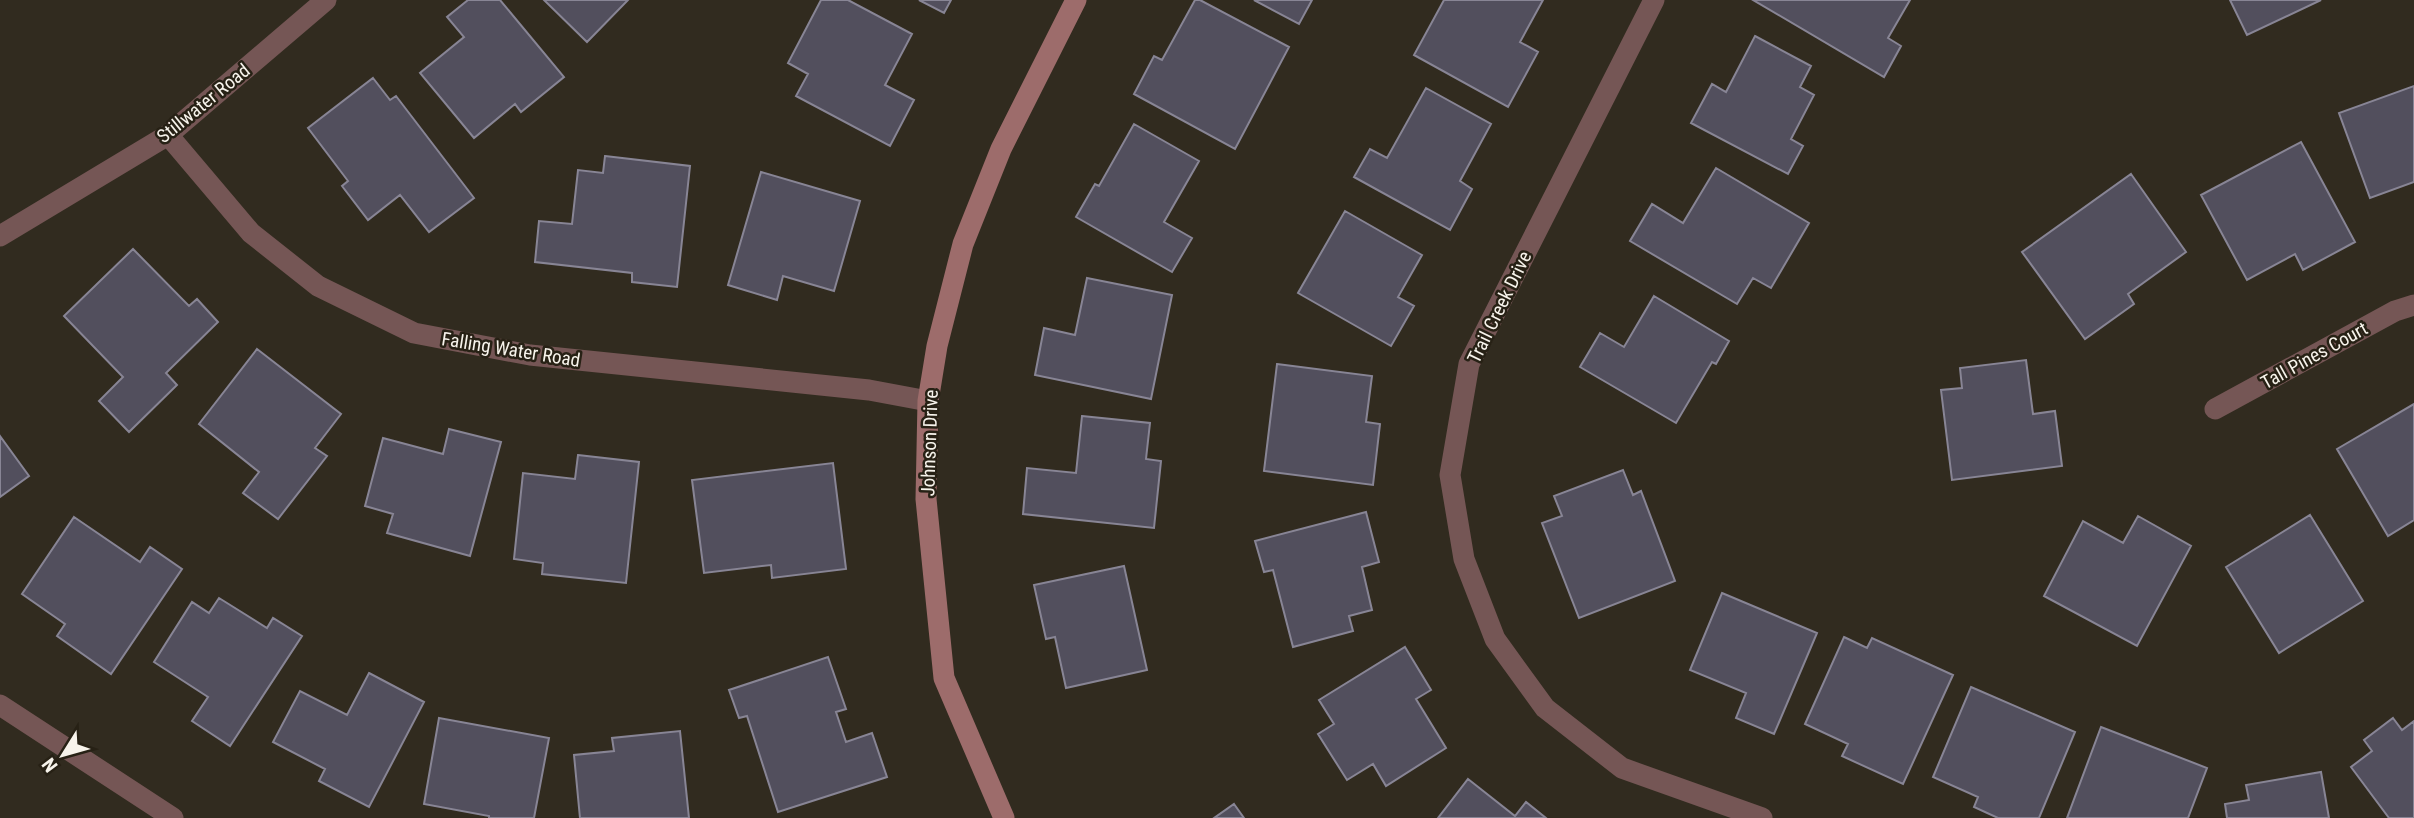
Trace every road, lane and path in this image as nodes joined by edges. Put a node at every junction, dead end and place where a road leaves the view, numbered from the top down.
1 (326, 0) edge
2 (1076, 0) edge
3 (1654, 0) edge
4 (168, 135) junction
5 (0, 236) edge
6 (2414, 304) edge
7 (928, 401) junction
8 (2215, 409) dead end
9 (0, 705) edge
10 (173, 818) edge
11 (1004, 818) edge
12 (1762, 818) edge

1 - 4 street, Stillwater Road
2 - 7 street, Johnson Drive
3 - 12 street, Trail Creek Drive
4 - 5 street, Stillwater Road
4 - 7 street, Falling Water Road
6 - 8 street, Tall Pines Court
7 - 11 street, Johnson Drive
9 - 10 street

